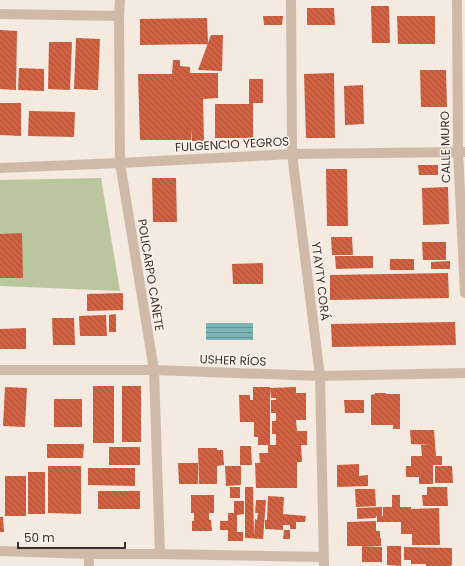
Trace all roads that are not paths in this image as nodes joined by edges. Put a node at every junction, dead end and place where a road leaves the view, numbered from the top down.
1 (120, 0) edge
2 (291, 0) edge
3 (457, 0) edge
4 (0, 14) edge
5 (119, 16) junction
6 (461, 152) edge
7 (292, 154) junction
8 (120, 163) junction
9 (0, 168) edge
10 (465, 293) edge
11 (0, 370) edge
12 (154, 370) junction
13 (465, 373) edge
14 (320, 376) junction
15 (0, 552) edge
16 (89, 554) junction
17 (160, 554) junction
18 (324, 561) edge
19 (89, 566) edge

1 - 5 street, POLICARPO CAÑETE
2 - 7 street, YTAYTY CORÁ
3 - 6 street, CALLE MURO
4 - 5 street
5 - 8 street, POLICARPO CAÑETE
6 - 7 street, FULGENCIO YEGROS
6 - 10 street, CALLE MURO
7 - 8 street, FULGENCIO YEGROS
7 - 14 street, YTAYTY CORÁ
8 - 9 street, FULGENCIO YEGROS
8 - 12 street, POLICARPO CAÑETE
11 - 12 street, USHER RÍOS
12 - 14 street, USHER RÍOS
12 - 17 street, POLICARPO CAÑETE
13 - 14 street, USHER RÍOS
14 - 18 street, YTAYTY CORÁ
15 - 16 street
16 - 17 street
16 - 19 street
17 - 18 street

